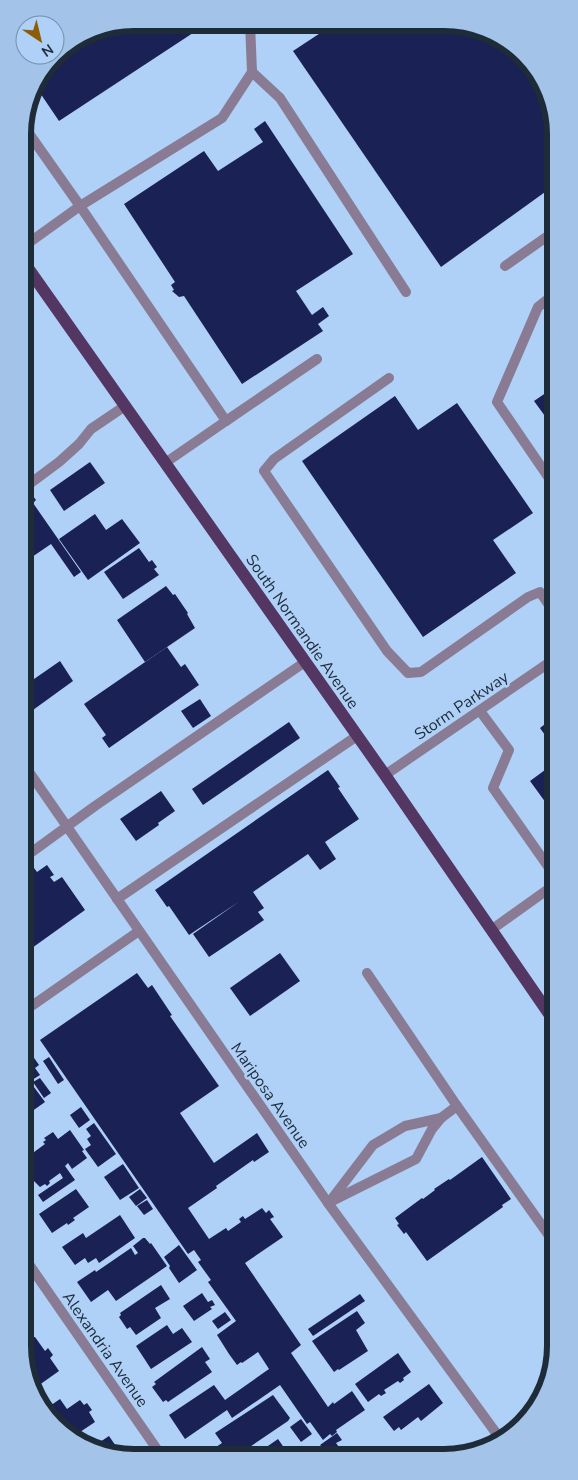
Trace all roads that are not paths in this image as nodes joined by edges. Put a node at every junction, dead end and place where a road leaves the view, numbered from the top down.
1 (250, 31) edge
2 (252, 72) junction
3 (31, 136) edge
4 (80, 206) junction
5 (547, 237) edge
6 (31, 241) edge
7 (505, 266) dead end
8 (31, 272) edge
9 (406, 292) dead end
10 (547, 300) edge
11 (317, 359) dead end
12 (388, 378) dead end
13 (125, 406) junction
14 (226, 421) junction
15 (165, 463) junction
16 (547, 475) edge
17 (31, 483) edge
18 (547, 602) edge
19 (305, 662) junction
20 (547, 664) edge
21 (480, 711) junction
22 (357, 736) junction
23 (384, 775) junction
24 (31, 776) edge
25 (66, 826) junction
26 (31, 852) edge
27 (547, 865) edge
28 (547, 890) edge
29 (117, 899) junction
30 (491, 930) junction
31 (139, 931) junction
32 (368, 974) dead end
33 (33, 1005) dead end
34 (547, 1011) edge
35 (457, 1106) junction
36 (442, 1118) junction
37 (328, 1203) junction
38 (547, 1233) edge
39 (31, 1267) edge
40 (497, 1434) edge
41 (157, 1449) edge

1 - 2 street
2 - 4 street
2 - 9 street
3 - 4 street
4 - 6 street
4 - 14 street
5 - 7 street
8 - 13 main road, South Normandie Avenue
10 - 16 street
11 - 14 street
12 - 18 street
13 - 15 main road, South Normandie Avenue
13 - 17 street
14 - 15 street
15 - 19 main road, South Normandie Avenue
19 - 22 main road, South Normandie Avenue
19 - 25 street
20 - 21 street, Storm Parkway
21 - 23 street, Storm Parkway
21 - 27 street
22 - 23 main road, South Normandie Avenue
22 - 29 street
23 - 30 main road, South Normandie Avenue
24 - 25 street, Mariposa Avenue
25 - 26 street
25 - 29 street, Mariposa Avenue
28 - 30 street
29 - 31 street, Mariposa Avenue
30 - 34 main road, South Normandie Avenue
31 - 33 street
31 - 37 street, Mariposa Avenue
32 - 35 street
35 - 36 street
35 - 38 street
36 - 37 street
36 - 37 street
37 - 40 street, Mariposa Avenue
39 - 41 street, Alexandria Avenue

